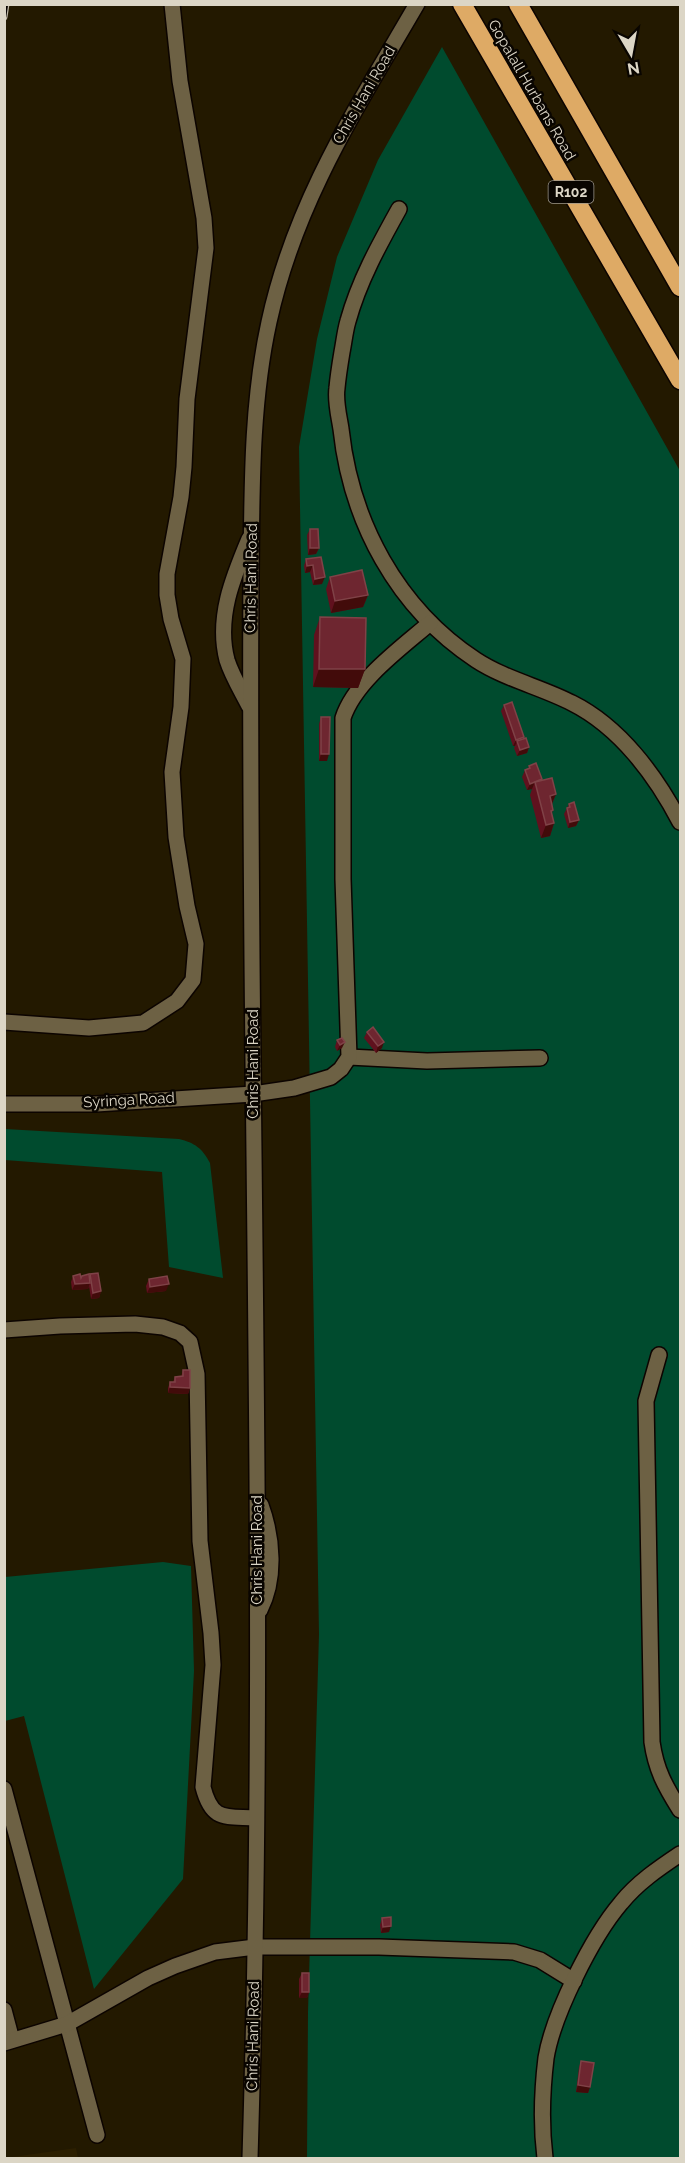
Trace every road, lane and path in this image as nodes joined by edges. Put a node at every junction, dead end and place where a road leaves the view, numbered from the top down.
1 (172, 4) edge
2 (462, 4) edge
3 (518, 4) edge
4 (417, 5) edge
5 (399, 209) dead end
6 (681, 287) edge
7 (681, 380) edge
8 (252, 532) junction
9 (430, 623) junction
10 (251, 709) junction
11 (681, 822) edge
12 (4, 1022) edge
13 (349, 1057) junction
14 (540, 1058) dead end
15 (253, 1094) junction
16 (4, 1104) edge
17 (4, 1330) edge
18 (659, 1355) dead end
19 (4, 1789) edge
20 (681, 1810) edge
21 (256, 1818) junction
22 (681, 1854) edge
23 (255, 1947) junction
24 (574, 1981) junction
25 (4, 2010) edge
26 (67, 2024) junction
27 (8, 2034) edge
28 (97, 2135) dead end
29 (250, 2158) edge
30 (545, 2158) edge

1 - 12 street
2 - 7 highway, Gopalall Hurbans Road / R102
3 - 6 highway, Gopalall Hurbans Road / R102
4 - 8 street, Chris Hani Road
5 - 9 street
8 - 10 street, Chris Hani Road
8 - 10 street
9 - 11 street
9 - 13 street
10 - 15 street, Chris Hani Road
13 - 14 street
13 - 15 street, Syringa Road
15 - 16 street, Syringa Road
15 - 21 street, Chris Hani Road
17 - 21 street
18 - 20 street
19 - 26 street
21 - 23 street, Chris Hani Road
22 - 24 street
23 - 24 street
23 - 26 street
23 - 29 street, Chris Hani Road
24 - 30 street
25 - 27 street
26 - 27 street
26 - 28 street

